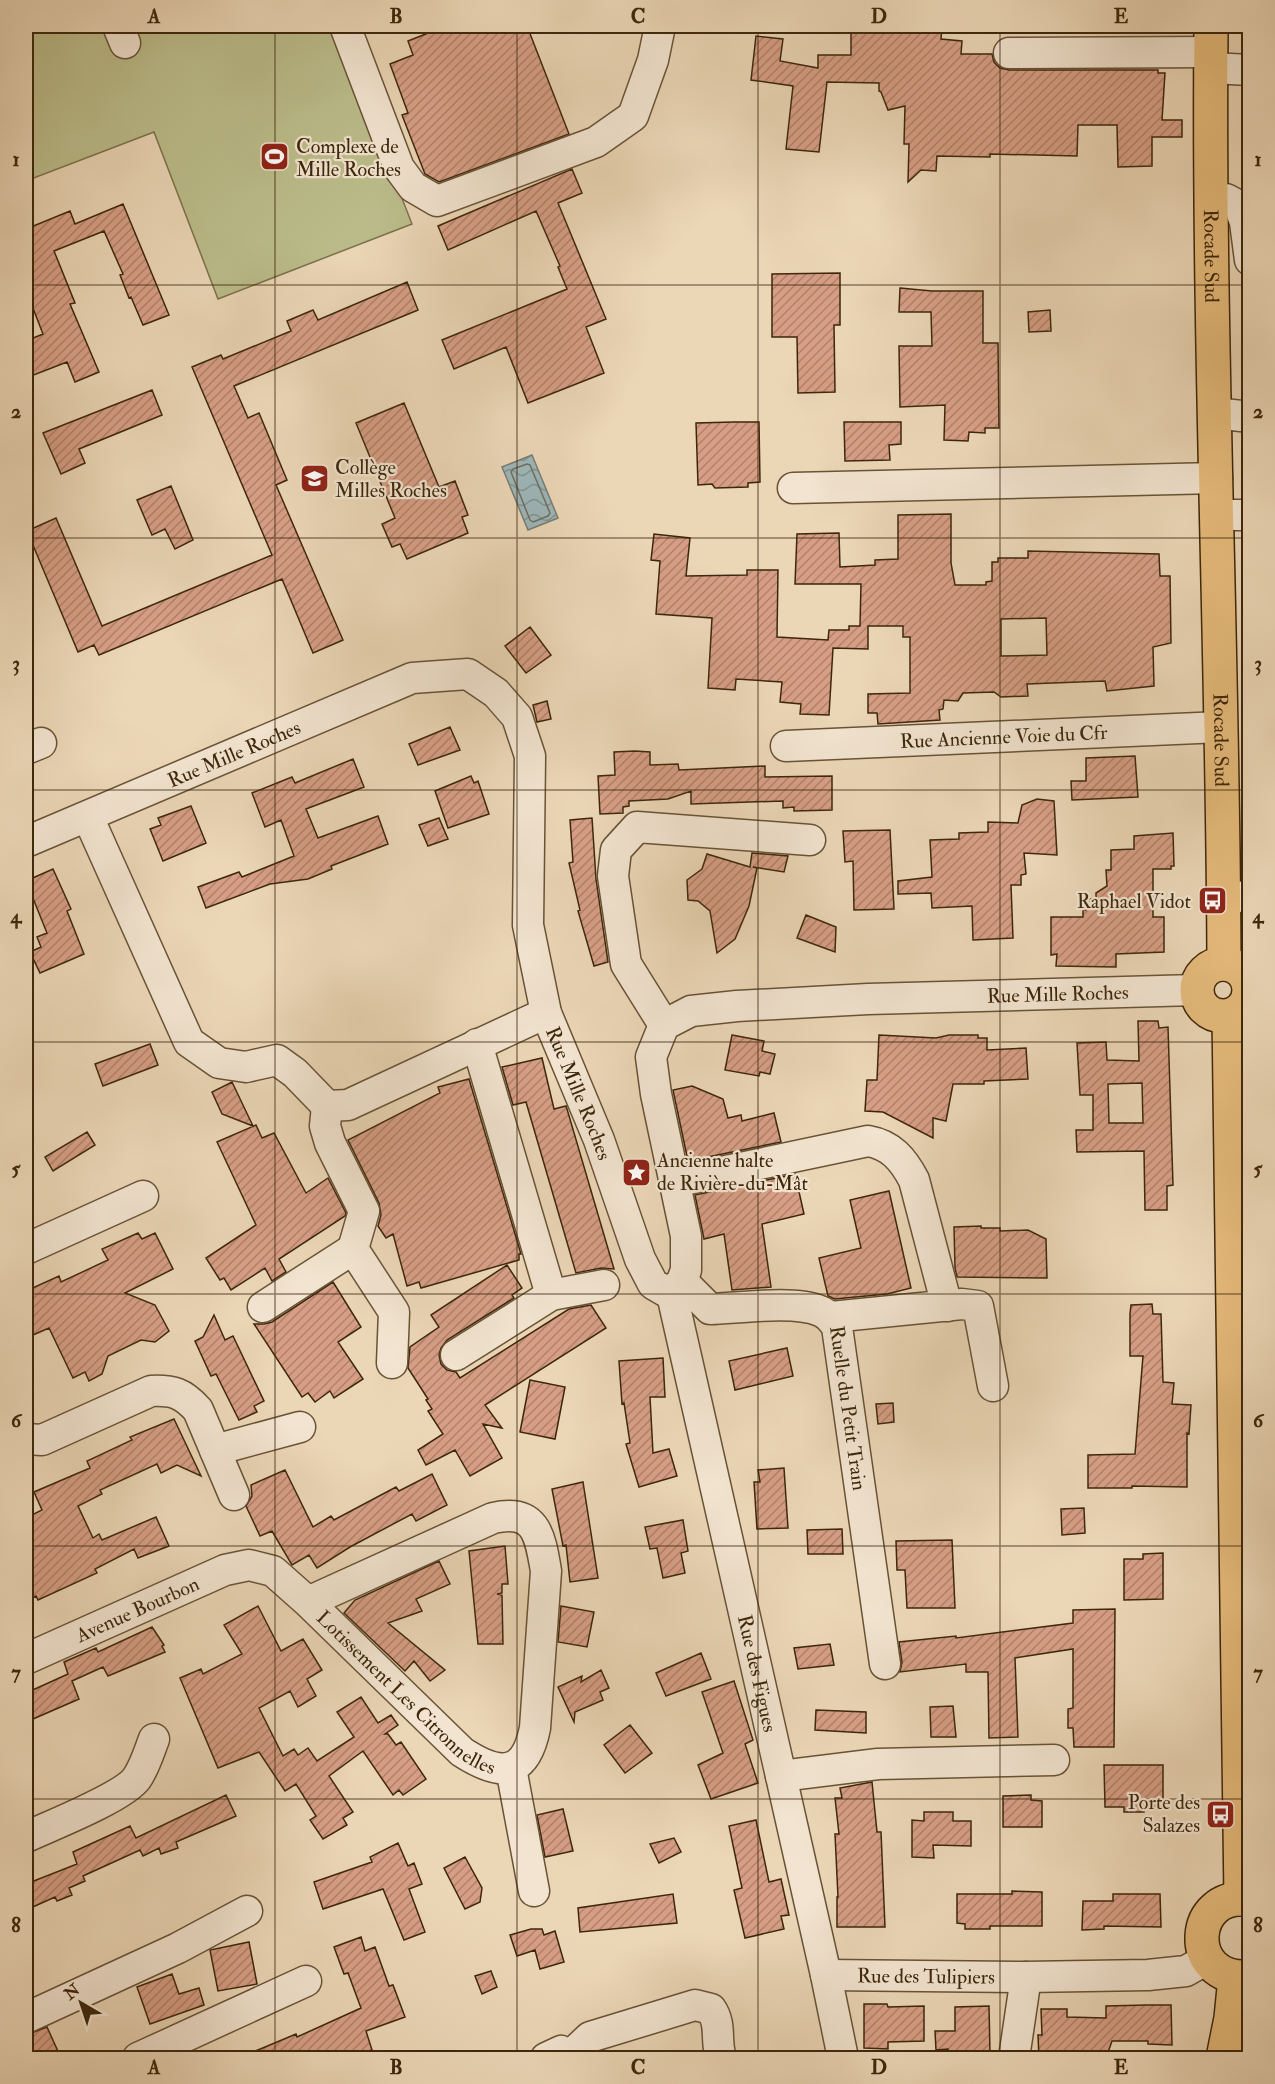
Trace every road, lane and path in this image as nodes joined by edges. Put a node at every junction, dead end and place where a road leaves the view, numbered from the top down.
1 (345, 26) edge
2 (660, 26) edge
3 (1211, 49) edge
4 (1009, 53) dead end
5 (1250, 70) edge
6 (1211, 199) junction
7 (1250, 260) edge
8 (1240, 412) edge
9 (1217, 478) junction
10 (793, 488) dead end
11 (1234, 515) edge
12 (1221, 728) junction
13 (786, 746) dead end
14 (88, 817) junction
15 (810, 840) dead end
16 (26, 842) edge
17 (1237, 897) edge
18 (1224, 964) junction
19 (1196, 990) junction
20 (546, 1013) junction
21 (1229, 1016) junction
22 (664, 1025) junction
23 (477, 1044) junction
24 (327, 1106) junction
25 (674, 1182) junction
26 (143, 1196) dead end
27 (26, 1249) edge
28 (353, 1249) junction
29 (604, 1285) dead end
30 (676, 1286) junction
31 (551, 1295) junction
32 (947, 1306) junction
33 (263, 1307) dead end
34 (831, 1317) junction
35 (456, 1355) dead end
36 (392, 1363) dead end
37 (993, 1386) dead end
38 (300, 1427) dead end
39 (26, 1439) edge
40 (215, 1450) junction
41 (234, 1495) dead end
42 (249, 1565) joint
43 (308, 1602) junction
44 (26, 1659) edge
45 (885, 1664) dead end
46 (154, 1739) dead end
47 (1054, 1760) dead end
48 (510, 1768) junction
49 (781, 1776) junction
50 (26, 1837) edge
51 (534, 1891) dead end
52 (1246, 1899) edge
53 (247, 1911) dead end
54 (1207, 1959) junction
55 (826, 1975) junction
56 (1026, 1977) junction
57 (1242, 1977) edge
58 (306, 1981) dead end
59 (26, 2018) edge
60 (138, 2058) edge
61 (563, 2058) edge
62 (721, 2058) edge
63 (843, 2058) edge
64 (1014, 2058) edge
65 (1223, 2058) edge

1 - 2 street
3 - 4 street
3 - 5 street
3 - 6 main road, Rocade Sud
6 - 7 street
6 - 8 main road, Rocade Sud
8 - 9 main road, Rocade Sud
9 - 10 street
9 - 11 main road, Rocade Sud
11 - 12 main road, Rocade Sud
12 - 13 street, Rue Ancienne Voie du Cfr
12 - 17 main road, Rocade Sud
14 - 16 street, Rue Mille Roches
14 - 20 street, Rue Mille Roches
14 - 24 street
15 - 22 street
17 - 18 main road, Rocade Sud
18 - 19 main road
18 - 21 main road
19 - 21 main road
19 - 22 street, Rue Mille Roches
20 - 23 street
20 - 30 street, Rue Mille Roches
21 - 52 main road
22 - 25 street
23 - 24 street
23 - 31 street
24 - 28 street
25 - 30 street
25 - 32 street
26 - 27 street
28 - 33 street
28 - 36 street
29 - 31 street
30 - 34 street, Ruelle du Petit Train
30 - 49 street, Rue des Figues
31 - 35 street
32 - 34 street
32 - 37 street
34 - 45 street, Ruelle du Petit Train
38 - 40 street
39 - 40 street
40 - 41 street
42 - 43 street, Lotissement Les Citronnelles
42 - 44 street, Avenue Bourbon
43 - 48 street, Lotissement Les Citronnelles
43 - 48 street, Lotissement Les Citronnelles
46 - 50 street
47 - 49 street
48 - 51 street, Lotissement Les Citronnelles
49 - 55 street, Rue des Figues
52 - 54 main road
53 - 59 street
54 - 56 street, Rue des Tulipiers
54 - 57 main road
55 - 56 street, Rue des Tulipiers
55 - 63 street, Rue des Figues
56 - 64 street, Rue des Tulipiers
57 - 65 main road
58 - 60 street
61 - 62 street

